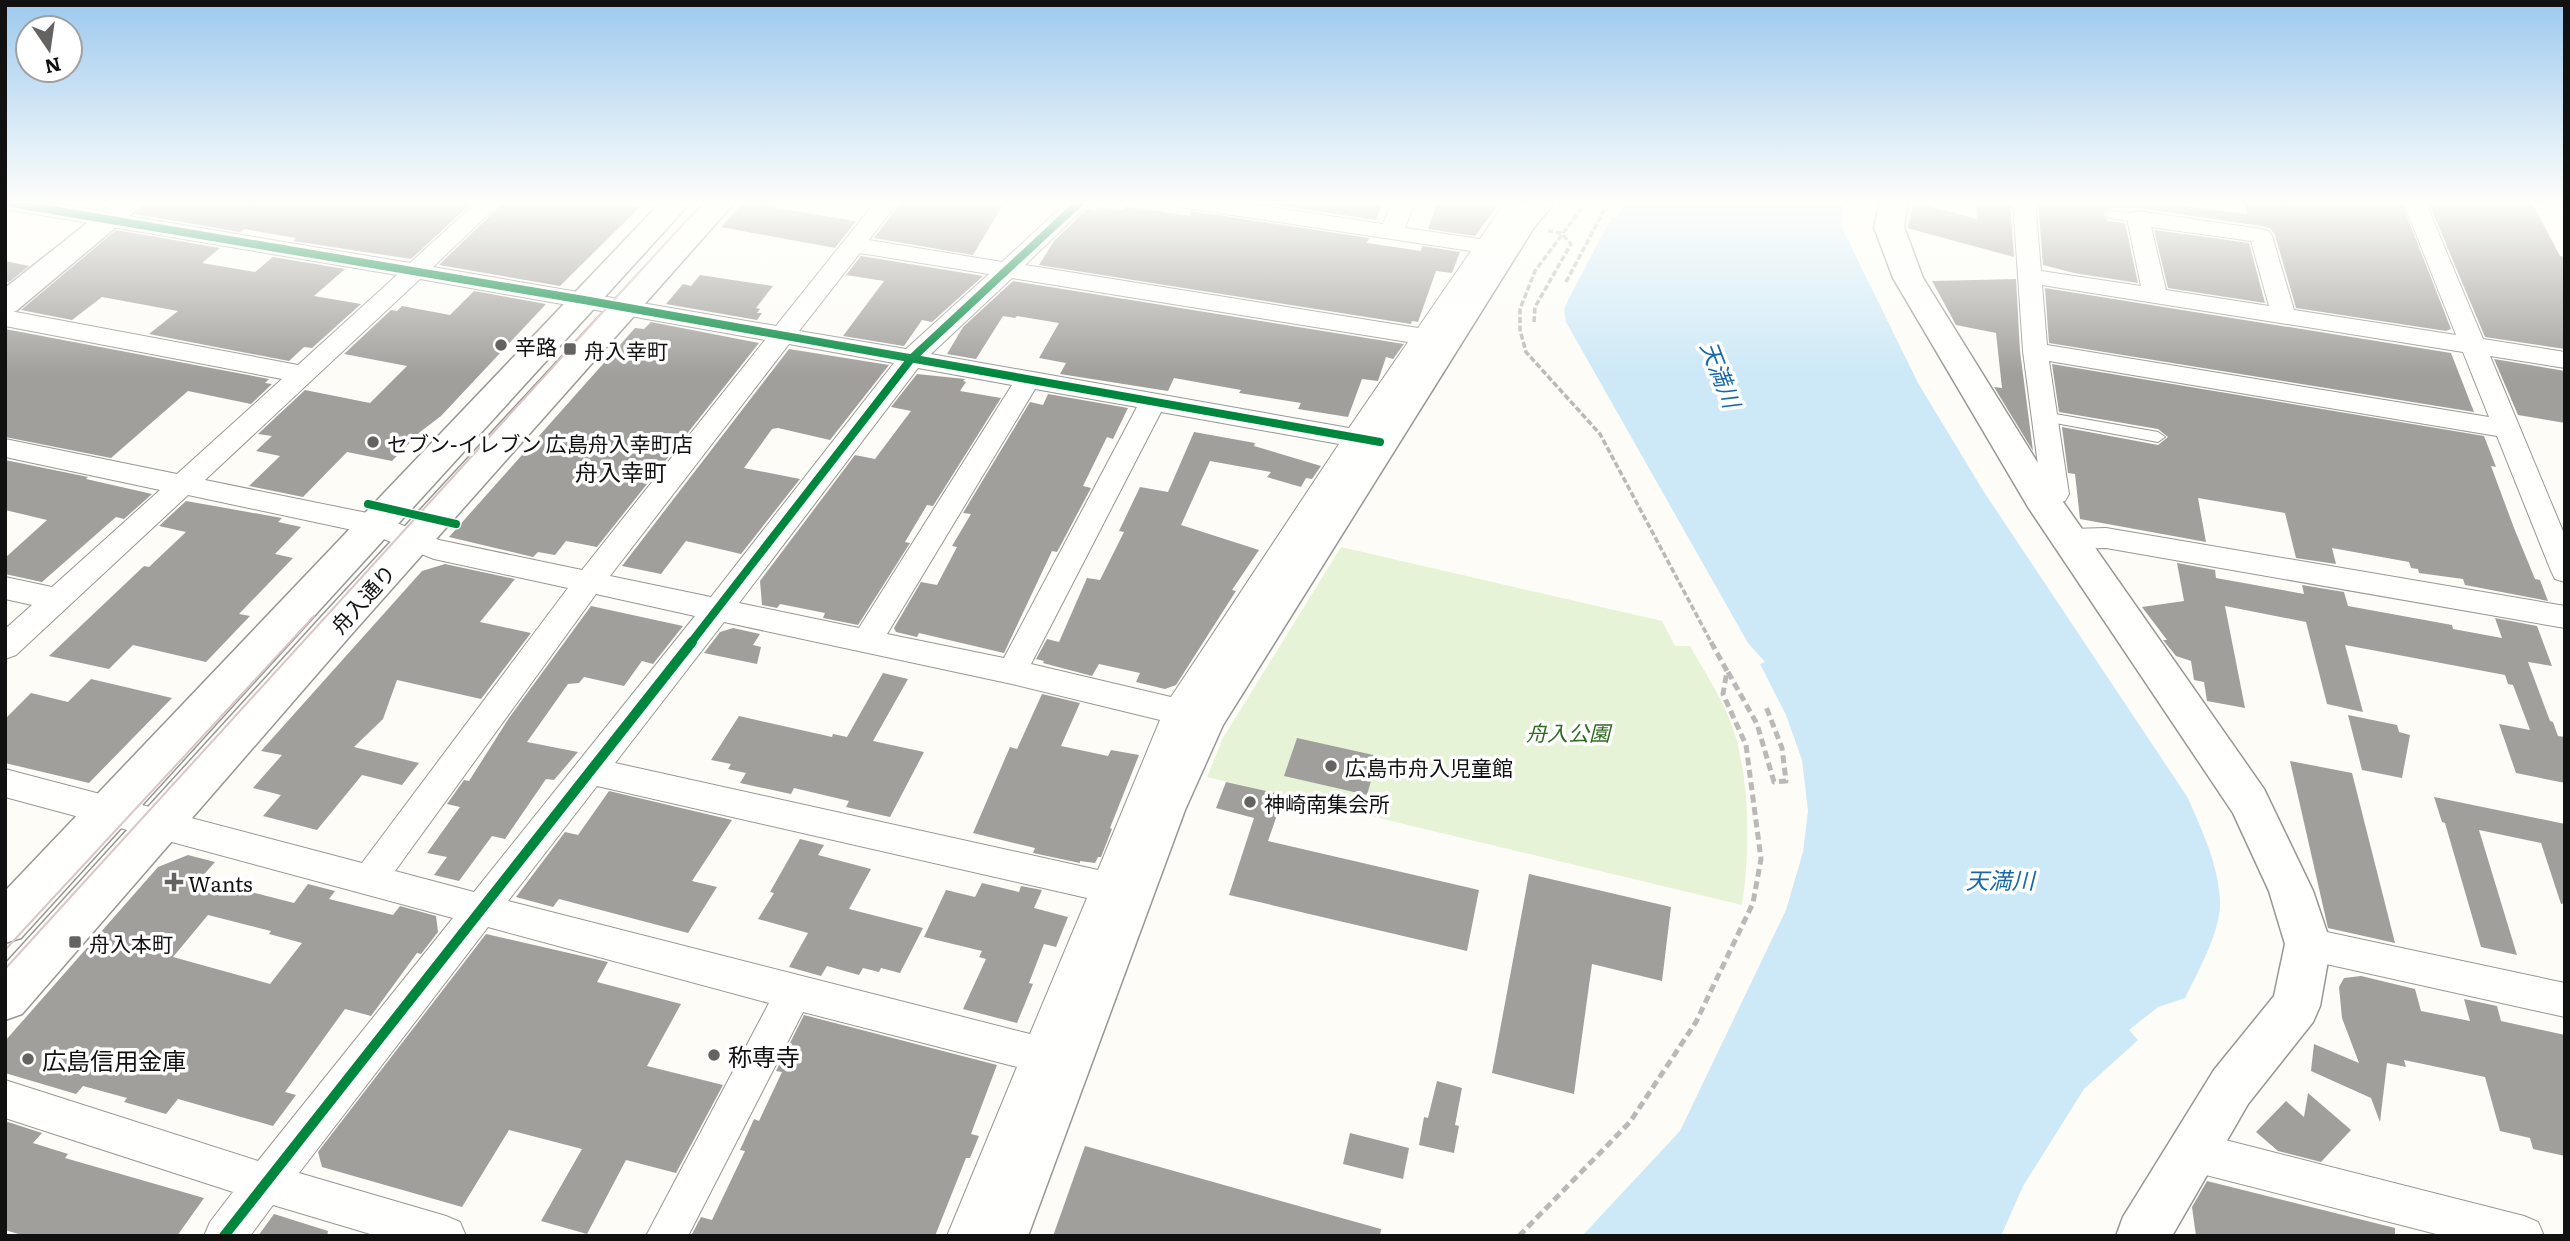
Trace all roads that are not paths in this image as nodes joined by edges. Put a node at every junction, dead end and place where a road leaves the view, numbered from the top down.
1 (63, 259) edge
2 (341, 259) edge
3 (429, 259) edge
4 (622, 259) edge
5 (670, 259) edge
6 (844, 259) edge
7 (943, 259) edge
8 (1017, 259) edge
9 (1479, 259) edge
10 (1497, 259) edge
11 (1901, 259) edge
12 (2027, 259) edge
13 (2147, 259) edge
14 (2268, 259) edge
15 (2438, 259) edge
16 (1006, 269) junction
17 (416, 271) junction
18 (2028, 276) junction
19 (2155, 296) junction
20 (583, 300) junction
21 (5, 304) edge
22 (626, 308) junction
23 (2284, 316) junction
24 (5, 318) edge
25 (784, 337) junction
26 (1423, 337) junction
27 (2473, 345) junction
28 (2035, 351) junction
29 (911, 359) junction
30 (2565, 359) edge
31 (305, 375) junction
32 (1028, 379) junction
33 (1153, 402) junction
34 (2044, 417) junction
35 (2507, 429) junction
36 (2158, 437) dead end
37 (1368, 440) junction
38 (5, 448) edge
39 (181, 484) junction
40 (2041, 498) junction
41 (377, 525) junction
42 (2070, 539) junction
43 (413, 541) junction
44 (2565, 571) edge
45 (588, 583) junction
46 (5, 588) edge
47 (57, 599) junction
48 (717, 610) junction
49 (2565, 617) edge
50 (866, 642) junction
51 (5, 647) edge
52 (1012, 672) junction
53 (1193, 714) junction
54 (591, 771) junction
55 (5, 783) edge
56 (111, 811) junction
57 (160, 824) junction
58 (369, 880) junction
59 (1106, 887) junction
60 (480, 911) junction
61 (5, 923) edge
62 (2308, 944) junction
63 (794, 993) junction
64 (5, 998) edge
65 (2565, 1000) edge
66 (1053, 1057) junction
67 (5, 1099) edge
68 (2190, 1151) junction
69 (266, 1182) junction
70 (224, 1236) edge
71 (446, 1236) edge
72 (666, 1236) edge
73 (967, 1236) edge
74 (1002, 1236) edge
75 (2142, 1236) edge
76 (2524, 1236) edge

1 - 21 street
2 - 17 street
3 - 17 street
4 - 20 street, 舟入通り
5 - 22 street, 舟入通り
6 - 25 street
7 - 16 street
8 - 16 street
9 - 26 street
10 - 37 street
11 - 40 street
12 - 18 street
13 - 19 street
14 - 23 street
15 - 27 street
16 - 26 street
16 - 29 street
17 - 20 street
17 - 31 street
18 - 19 street
18 - 28 street
19 - 23 street
20 - 22 street
20 - 41 street, 舟入通り
22 - 25 street
22 - 43 street, 舟入通り
23 - 27 street
24 - 31 street
25 - 29 street
25 - 45 street
26 - 37 street
27 - 30 street
27 - 35 street
28 - 34 street
28 - 35 street
29 - 32 street
29 - 48 street
31 - 39 street
32 - 33 street
32 - 50 street
33 - 37 street
33 - 52 street
34 - 36 lane
34 - 40 street
35 - 44 street
37 - 53 street
38 - 39 street
39 - 41 street
39 - 47 street
40 - 42 street
41 - 43 street
41 - 56 street, 舟入通り
42 - 49 street
42 - 62 street
43 - 45 street
43 - 57 street, 舟入通り
45 - 48 street
45 - 58 street
46 - 47 street
47 - 51 street
48 - 50 street
48 - 54 street
50 - 52 street
52 - 53 street
53 - 59 street
53 - 66 street
54 - 59 street
54 - 60 street
55 - 56 street
56 - 57 street
56 - 61 street, 舟入通り
57 - 58 street
57 - 64 street, 舟入通り
58 - 60 street
59 - 66 street
60 - 63 street
60 - 69 street
62 - 65 street
62 - 68 street
63 - 66 street
63 - 72 street
66 - 73 street
66 - 74 street
67 - 69 street
68 - 75 street
68 - 76 street
69 - 70 street
69 - 71 street

